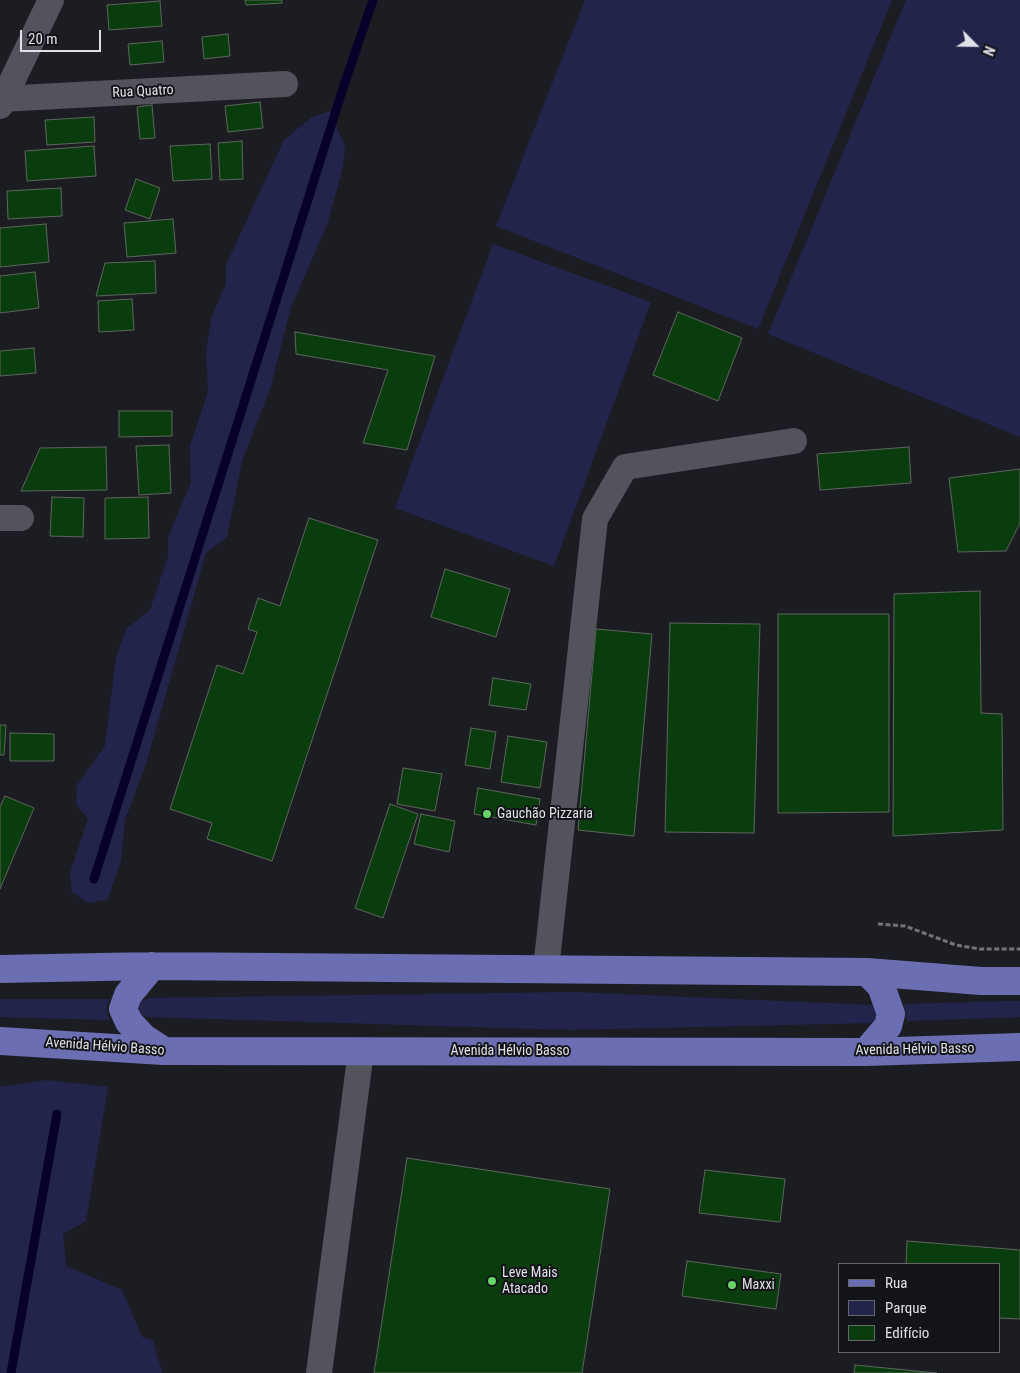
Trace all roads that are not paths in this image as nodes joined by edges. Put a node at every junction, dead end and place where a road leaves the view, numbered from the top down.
1 (51, 0) edge
2 (285, 84) dead end
3 (1, 101) edge
4 (794, 441) dead end
5 (152, 966) junction
6 (0, 969) edge
7 (546, 969) junction
8 (867, 972) junction
9 (1020, 981) edge
10 (0, 1040) edge
11 (1020, 1047) edge
12 (164, 1051) junction
13 (361, 1051) junction
14 (866, 1052) junction
15 (319, 1373) edge

1 - 3 street
2 - 3 street, Rua Quatro
4 - 7 street
5 - 6 main road
5 - 7 main road
5 - 12 main road
7 - 8 main road
8 - 9 main road
8 - 14 main road
10 - 12 main road, Avenida Hélvio Basso
11 - 14 main road, Avenida Hélvio Basso
12 - 13 main road, Avenida Hélvio Basso
13 - 14 main road, Avenida Hélvio Basso
13 - 15 street

